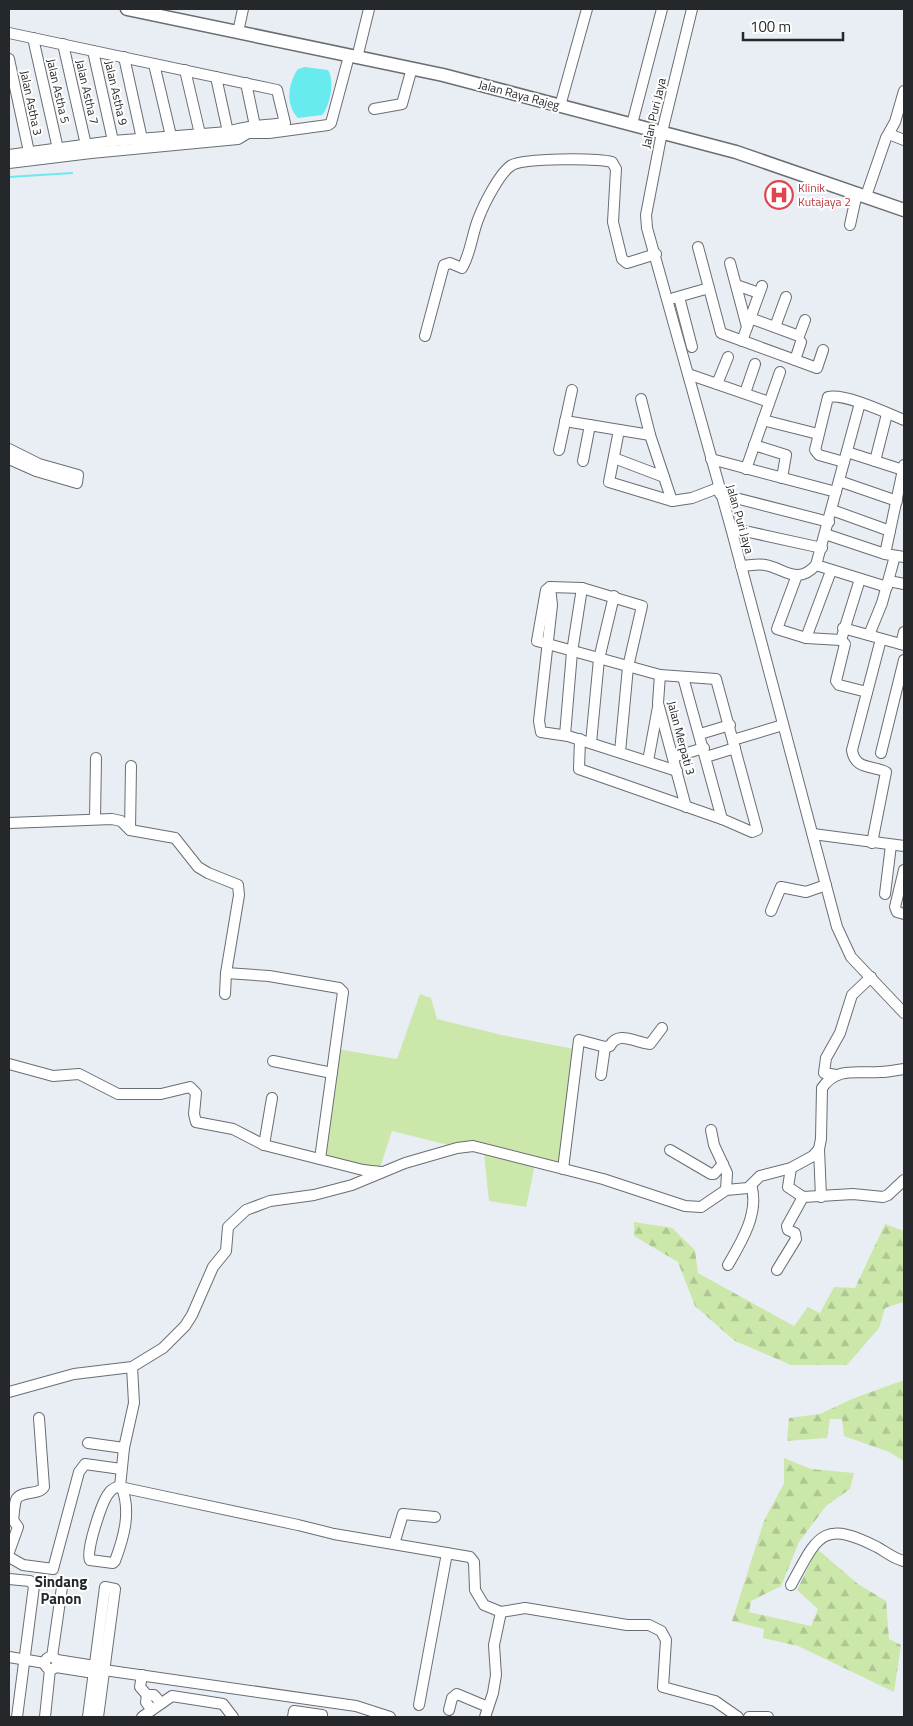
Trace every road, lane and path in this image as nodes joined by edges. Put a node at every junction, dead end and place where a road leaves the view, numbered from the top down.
1 (127, 9) edge
2 (243, 9) edge
3 (369, 9) edge
4 (587, 9) edge
5 (662, 9) edge
6 (692, 9) edge
7 (159, 12) edge
8 (238, 32) junction
9 (9, 33) edge
10 (33, 38) junction
11 (63, 44) junction
12 (93, 51) junction
13 (124, 57) junction
14 (353, 57) junction
15 (9, 59) edge
16 (154, 64) junction
17 (412, 68) junction
18 (185, 70) junction
19 (216, 77) junction
20 (246, 83) junction
21 (904, 91) edge
22 (560, 106) junction
23 (374, 109) dead end
24 (634, 125) junction
25 (255, 126) junction
26 (657, 130) junction
27 (228, 132) junction
28 (200, 134) junction
29 (889, 134) junction
30 (171, 136) junction
31 (142, 139) junction
32 (904, 140) edge
33 (113, 142) junction
34 (86, 145) junction
35 (58, 148) junction
36 (29, 152) junction
37 (9, 155) edge
38 (9, 163) edge
39 (861, 194) junction
40 (904, 210) edge
41 (850, 225) dead end
42 (698, 247) dead end
43 (651, 256) junction
44 (730, 263) dead end
45 (736, 285) junction
46 (709, 288) junction
47 (679, 297) junction
48 (786, 297) dead end
49 (668, 300) junction
50 (804, 320) dead end
51 (749, 322) junction
52 (775, 327) junction
53 (425, 336) dead end
54 (742, 341) junction
55 (801, 342) dead end
56 (692, 347) dead end
57 (823, 350) dead end
58 (728, 357) dead end
59 (795, 360) junction
60 (755, 364) dead end
61 (780, 372) dead end
62 (688, 374) junction
63 (717, 384) junction
64 (572, 390) dead end
65 (745, 393) junction
66 (641, 398) dead end
67 (769, 402) junction
68 (860, 403) junction
69 (888, 414) junction
70 (763, 420) junction
71 (904, 420) edge
72 (565, 421) junction
73 (590, 425) junction
74 (619, 430) junction
75 (818, 434) junction
76 (650, 435) junction
77 (754, 445) junction
78 (9, 449) edge
79 (559, 450) dead end
80 (845, 457) junction
81 (614, 458) junction
82 (14, 459) edge
83 (711, 459) junction
84 (583, 461) dead end
85 (875, 461) junction
86 (904, 468) edge
87 (746, 469) junction
88 (664, 477) junction
89 (782, 478) junction
90 (78, 479) dead end
91 (839, 480) junction
92 (716, 491) junction
93 (836, 492) junction
94 (896, 501) junction
95 (672, 502) junction
96 (832, 510) junction
97 (829, 522) junction
98 (731, 528) junction
99 (890, 531) junction
100 (825, 534) junction
101 (822, 548) junction
102 (895, 555) edge
103 (816, 565) junction
104 (741, 566) junction
105 (832, 570) junction
106 (798, 575) junction
107 (860, 579) junction
108 (888, 584) junction
109 (904, 584) edge
110 (582, 588) junction
111 (614, 596) junction
112 (843, 628) junction
113 (904, 632) edge
114 (868, 635) junction
115 (806, 638) junction
116 (841, 640) junction
117 (881, 640) junction
118 (547, 644) junction
119 (902, 645) edge
120 (572, 652) junction
121 (599, 659) junction
122 (904, 660) edge
123 (628, 667) junction
124 (660, 675) junction
125 (683, 677) junction
126 (867, 692) junction
127 (658, 703) junction
128 (730, 725) junction
129 (779, 727) junction
130 (700, 734) junction
131 (565, 735) junction
132 (580, 739) junction
133 (591, 743) junction
134 (734, 744) junction
135 (620, 752) junction
136 (705, 753) junction
137 (881, 753) dead end
138 (674, 757) junction
139 (96, 758) dead end
140 (648, 761) junction
141 (131, 766) dead end
142 (677, 771) junction
143 (686, 807) junction
144 (95, 819) junction
145 (722, 819) junction
146 (9, 823) edge
147 (130, 830) junction
148 (813, 834) junction
149 (872, 843) junction
150 (891, 845) junction
151 (904, 846) edge
152 (904, 870) edge
153 (826, 885) junction
154 (885, 894) dead end
155 (770, 911) dead end
156 (904, 914) edge
157 (226, 973) junction
158 (871, 977) junction
159 (225, 994) dead end
160 (904, 1014) edge
161 (662, 1028) dead end
162 (604, 1047) junction
163 (273, 1061) dead end
164 (9, 1064) edge
165 (904, 1070) edge
166 (332, 1073) junction
167 (601, 1075) dead end
168 (836, 1076) junction
169 (272, 1098) dead end
170 (710, 1130) dead end
171 (264, 1145) junction
172 (819, 1149) junction
173 (670, 1150) dead end
174 (320, 1159) junction
175 (723, 1164) junction
176 (791, 1168) junction
177 (563, 1169) junction
178 (383, 1172) junction
179 (904, 1180) edge
180 (751, 1185) junction
181 (726, 1190) junction
182 (803, 1197) junction
183 (821, 1197) junction
184 (728, 1265) dead end
185 (777, 1270) dead end
186 (132, 1368) junction
187 (9, 1392) edge
188 (39, 1418) dead end
189 (88, 1443) dead end
190 (124, 1448) junction
191 (121, 1469) junction
192 (121, 1487) junction
193 (435, 1518) dead end
194 (11, 1520) edge
195 (394, 1544) junction
196 (9, 1552) edge
197 (447, 1552) junction
198 (904, 1561) edge
199 (10, 1564) edge
200 (9, 1579) edge
201 (9, 1584) edge
202 (791, 1584) dead end
203 (62, 1587) dead end
204 (501, 1612) junction
205 (105, 1627) dead end
206 (9, 1657) edge
207 (24, 1660) junction
208 (52, 1663) junction
209 (98, 1670) junction
210 (142, 1675) junction
211 (419, 1705) dead end
212 (155, 1706) junction
213 (488, 1707) junction
214 (449, 1710) dead end
215 (294, 1714) edge
216 (322, 1716) edge
217 (17, 1717) edge
218 (44, 1717) edge
219 (88, 1717) edge
220 (98, 1717) edge
221 (142, 1717) edge
222 (233, 1717) edge
223 (390, 1717) edge
224 (485, 1717) edge
225 (738, 1717) edge
226 (749, 1717) edge
227 (768, 1717) edge

1 - 7 main road, Jalan Raya Rajeg
2 - 8 street
3 - 14 street
4 - 22 street
5 - 24 street
6 - 26 street, Jalan Puri Jaya
7 - 8 main road, Jalan Raya Rajeg
8 - 14 main road, Jalan Raya Rajeg
9 - 10 street
10 - 11 street
10 - 35 street, Jalan Astha 5
11 - 12 street
11 - 34 street, Jalan Astha 7
12 - 13 street
12 - 33 street, Jalan Astha 9
13 - 16 street
13 - 31 street
14 - 17 main road, Jalan Raya Rajeg
14 - 38 street
15 - 36 street, Jalan Astha 3
16 - 18 street
16 - 30 street
17 - 22 main road, Jalan Raya Rajeg
17 - 23 street
18 - 19 street
18 - 28 street
19 - 20 street
19 - 27 street
20 - 25 street
20 - 25 street
21 - 29 street
22 - 24 main road, Jalan Raya Rajeg
24 - 26 main road, Jalan Raya Rajeg
25 - 27 street
26 - 39 main road, Jalan Raya Rajeg
26 - 43 street, Jalan Puri Jaya
27 - 28 street
28 - 30 street
29 - 32 street
29 - 39 street
30 - 31 street
31 - 33 street
33 - 34 street
34 - 35 street
35 - 36 street
36 - 37 street
39 - 40 main road, Jalan Raya Rajeg
39 - 41 street
42 - 46 street
43 - 49 street, Jalan Puri Jaya
43 - 53 street
44 - 45 street
45 - 51 street
45 - 51 street
46 - 47 street
46 - 54 street
47 - 49 street
47 - 56 street
48 - 52 street
49 - 62 street, Jalan Puri Jaya
50 - 52 street
51 - 52 street
51 - 54 street
54 - 59 street
55 - 59 street
57 - 59 street
58 - 63 street
60 - 65 street
61 - 67 street
62 - 63 street
62 - 83 street, Jalan Puri Jaya
63 - 65 street
64 - 72 street
65 - 67 street
66 - 76 street
67 - 70 street
68 - 69 street
68 - 75 street
68 - 80 street
69 - 71 street
69 - 85 street
70 - 75 street
70 - 77 street
72 - 73 street
72 - 79 street
73 - 74 street
73 - 84 street
74 - 76 street
74 - 81 street
75 - 80 street
76 - 88 street
77 - 87 street
77 - 89 street
78 - 82 street
80 - 85 street
80 - 91 street
81 - 88 street
81 - 95 street
82 - 90 street
83 - 87 street
83 - 92 street, Jalan Puri Jaya
85 - 86 street
86 - 94 street
87 - 89 street
88 - 95 street
89 - 93 street
91 - 93 street
91 - 94 street
92 - 95 street
92 - 97 street
92 - 98 street, Jalan Puri Jaya
93 - 96 street
94 - 99 street
96 - 97 street
96 - 99 street
97 - 100 street
98 - 101 street
98 - 104 street, Jalan Puri Jaya
99 - 102 street
100 - 101 street
100 - 102 street
101 - 103 street
102 - 108 street
103 - 105 street
103 - 106 street
104 - 106 street
104 - 129 street, Jalan Puri Jaya
105 - 107 street
105 - 115 street
106 - 115 street
107 - 108 street
107 - 112 street
108 - 109 street
108 - 114 street
110 - 111 street
110 - 118 street
110 - 120 street
111 - 121 street
111 - 123 street
112 - 114 street
112 - 116 street
113 - 119 street
114 - 117 street
115 - 116 street
116 - 126 street
117 - 119 street
117 - 126 street
118 - 120 street
118 - 131 street
120 - 121 street
120 - 131 street
121 - 123 street
121 - 133 street
122 - 137 street
123 - 124 street
123 - 135 street
124 - 125 street
124 - 127 street, Jalan Merpati 3
125 - 128 street
125 - 130 street
126 - 149 street
127 - 138 street, Jalan Merpati 3
127 - 140 street
128 - 130 street
128 - 134 street
129 - 134 street
129 - 148 street, Jalan Puri Jaya
130 - 136 street
131 - 132 street
132 - 133 street
132 - 143 street
133 - 135 street
134 - 136 street
134 - 145 street
135 - 140 street
136 - 138 street
136 - 145 street
138 - 142 street, Jalan Merpati 3
139 - 144 street
140 - 142 street
141 - 147 street
142 - 143 street, Jalan Merpati 3
143 - 145 street
144 - 146 street
144 - 147 street
147 - 157 street
148 - 149 street
148 - 153 street, Jalan Puri Jaya
149 - 150 street
150 - 151 street
150 - 154 street
152 - 156 street
153 - 155 street
153 - 158 street, Jalan Puri Jaya
157 - 159 street
157 - 166 street
158 - 160 street, Jalan Puri Jaya
158 - 168 street
161 - 162 street
162 - 167 street
162 - 177 street
163 - 166 street
164 - 171 street
165 - 168 street
166 - 174 street
168 - 172 street
169 - 171 street
170 - 175 street
171 - 174 street
172 - 176 street
172 - 183 street
173 - 175 street
174 - 178 street
175 - 181 street
176 - 180 street
176 - 182 street
177 - 178 street
177 - 181 street
178 - 186 street
179 - 183 street
180 - 181 street
180 - 184 street
182 - 183 street
182 - 185 street
186 - 187 street
186 - 190 street
188 - 194 street
189 - 190 street
190 - 191 street
191 - 192 street
191 - 199 street
192 - 192 street
192 - 195 street
193 - 195 street
194 - 196 street
195 - 197 street
197 - 204 street
197 - 211 street
198 - 202 street
200 - 201 street
200 - 207 street
203 - 208 street
204 - 213 street
204 - 225 street
205 - 209 street
206 - 207 street
207 - 208 street
207 - 217 street
208 - 209 street
208 - 218 street
209 - 210 street
209 - 219 street
209 - 220 street
210 - 212 street
210 - 223 street
212 - 221 street
212 - 222 street
213 - 214 street
213 - 224 street
215 - 216 street
226 - 227 street

